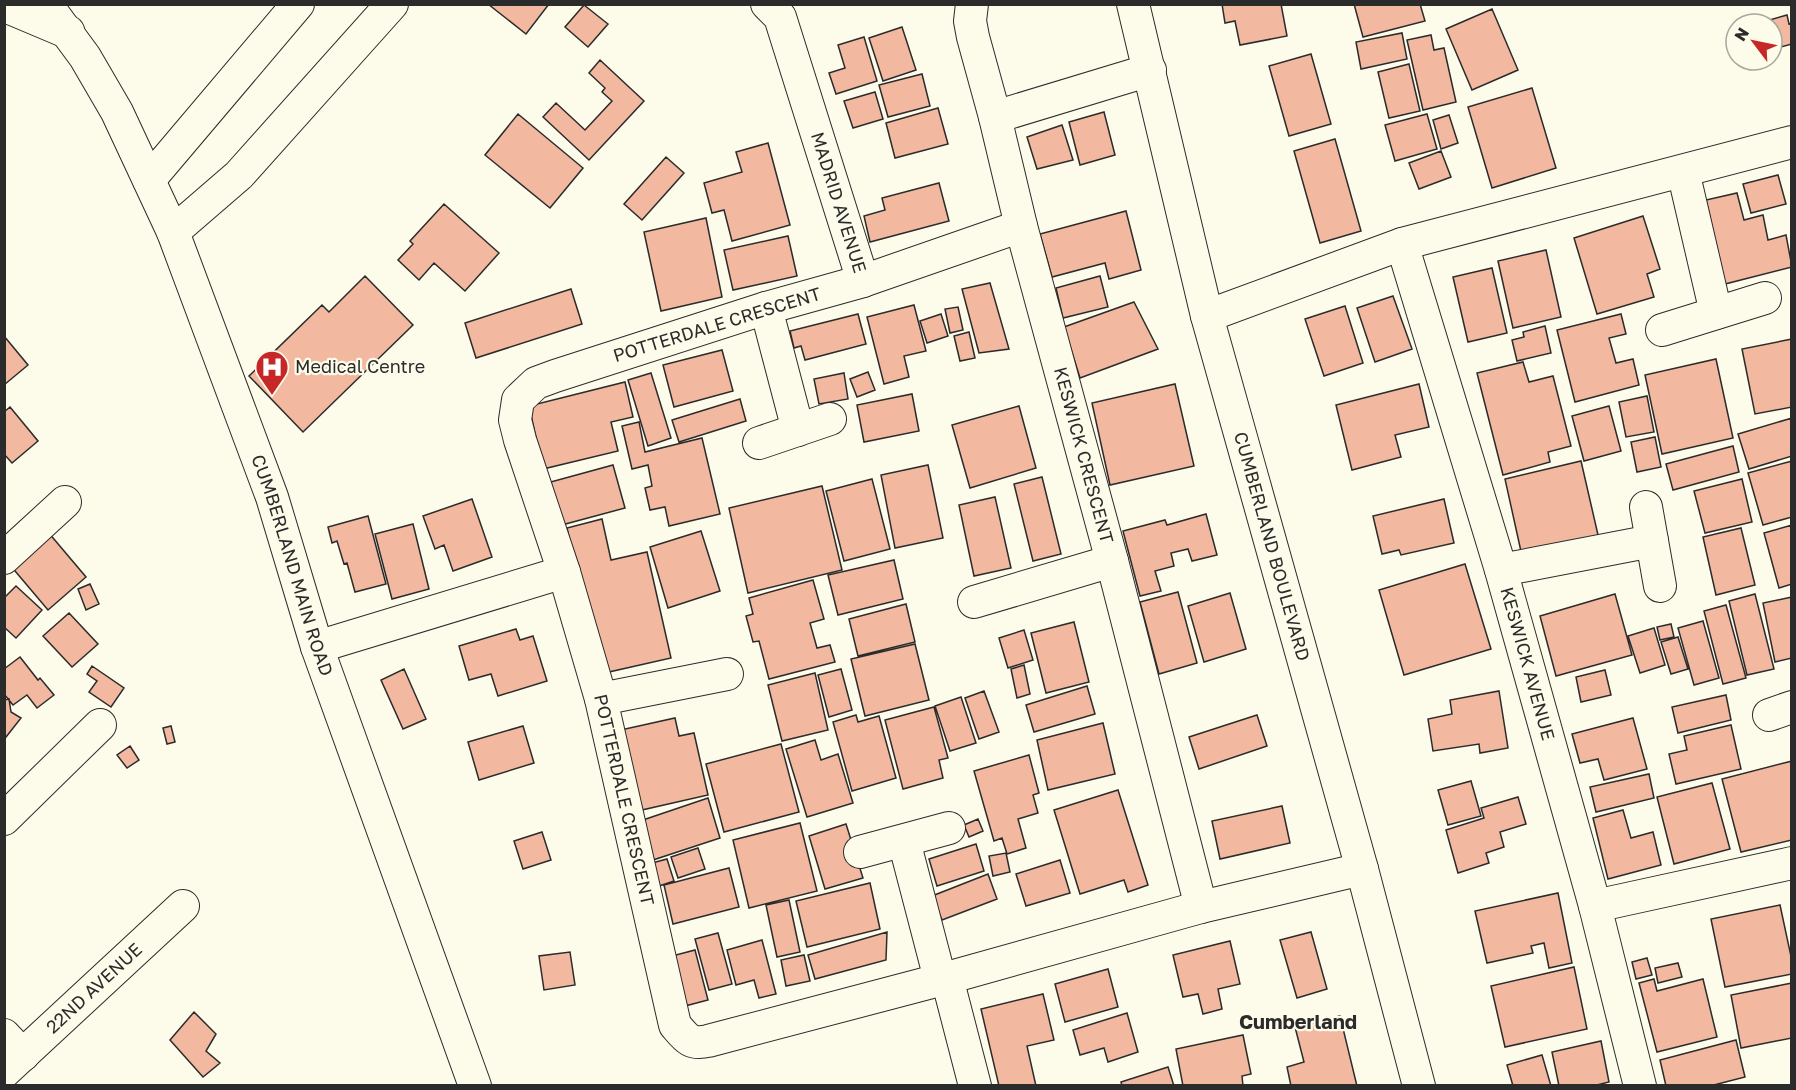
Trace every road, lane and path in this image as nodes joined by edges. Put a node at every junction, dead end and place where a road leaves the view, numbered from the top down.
1 (46, 4) edge
2 (298, 4) edge
3 (392, 4) edge
4 (767, 4) edge
5 (972, 4) edge
6 (1133, 4) edge
7 (4, 5) edge
8 (72, 31) edge
9 (1150, 70) junction
10 (995, 117) junction
11 (1791, 141) edge
12 (1683, 171) junction
13 (149, 180) junction
14 (1021, 226) junction
15 (173, 232) junction
16 (1402, 244) junction
17 (863, 281) junction
18 (1765, 298) dead end
19 (766, 308) junction
20 (1716, 313) junction
21 (1207, 316) junction
22 (1662, 330) dead end
23 (830, 419) dead end
24 (798, 430) junction
25 (759, 443) dead end
26 (65, 502) dead end
27 (1646, 507) dead end
28 (1652, 541) junction
29 (4, 558) edge
30 (1112, 561) junction
31 (1501, 570) junction
32 (564, 572) junction
33 (1660, 586) dead end
34 (974, 602) dead end
35 (317, 647) junction
36 (727, 674) dead end
37 (601, 699) junction
38 (100, 724) dead end
39 (4, 819) edge
40 (950, 828) dead end
41 (904, 841) junction
42 (860, 852) dead end
43 (1791, 863) edge
44 (1362, 868) junction
45 (183, 906) dead end
46 (1595, 906) junction
47 (1201, 907) junction
48 (943, 979) junction
49 (11, 1054) edge
50 (475, 1086) edge
51 (975, 1086) edge
52 (1419, 1086) edge
53 (1640, 1086) edge

1 - 8 street, CUMBERLAND MAIN ROAD
2 - 13 street
3 - 15 street
4 - 17 street, MADRID AVENUE
5 - 10 street, KESWICK CRESCENT
6 - 9 street, CUMBERLAND BOULEVARD
7 - 8 main road
8 - 13 street, CUMBERLAND MAIN ROAD
9 - 10 street
9 - 21 street, CUMBERLAND BOULEVARD
10 - 14 street, KESWICK CRESCENT
11 - 12 street
12 - 16 street
12 - 20 street
13 - 15 street, CUMBERLAND MAIN ROAD
14 - 17 street, MADRID AVENUE
14 - 30 street, KESWICK CRESCENT
15 - 35 street, CUMBERLAND MAIN ROAD
16 - 21 street
16 - 31 street, KESWICK AVENUE
17 - 19 street, POTTERDALE CRESCENT
18 - 20 street
19 - 24 street
19 - 32 street, POTTERDALE CRESCENT
20 - 22 street
21 - 44 street, CUMBERLAND BOULEVARD
23 - 24 street
24 - 25 street
26 - 29 street
27 - 28 street
28 - 31 street
28 - 33 street
30 - 34 street
30 - 47 street, KESWICK CRESCENT
31 - 46 street, KESWICK AVENUE
32 - 35 street
32 - 37 street, POTTERDALE CRESCENT
35 - 50 street, CUMBERLAND MAIN ROAD
36 - 37 street
37 - 48 street, POTTERDALE CRESCENT
38 - 39 street
40 - 41 street
41 - 42 street
41 - 48 street
43 - 46 street
44 - 47 street, POTTERDALE CRESCENT
44 - 52 street, CUMBERLAND BOULEVARD
45 - 49 street, 22ND AVENUE
46 - 53 street, KESWICK AVENUE
47 - 48 street, POTTERDALE CRESCENT
48 - 51 street

